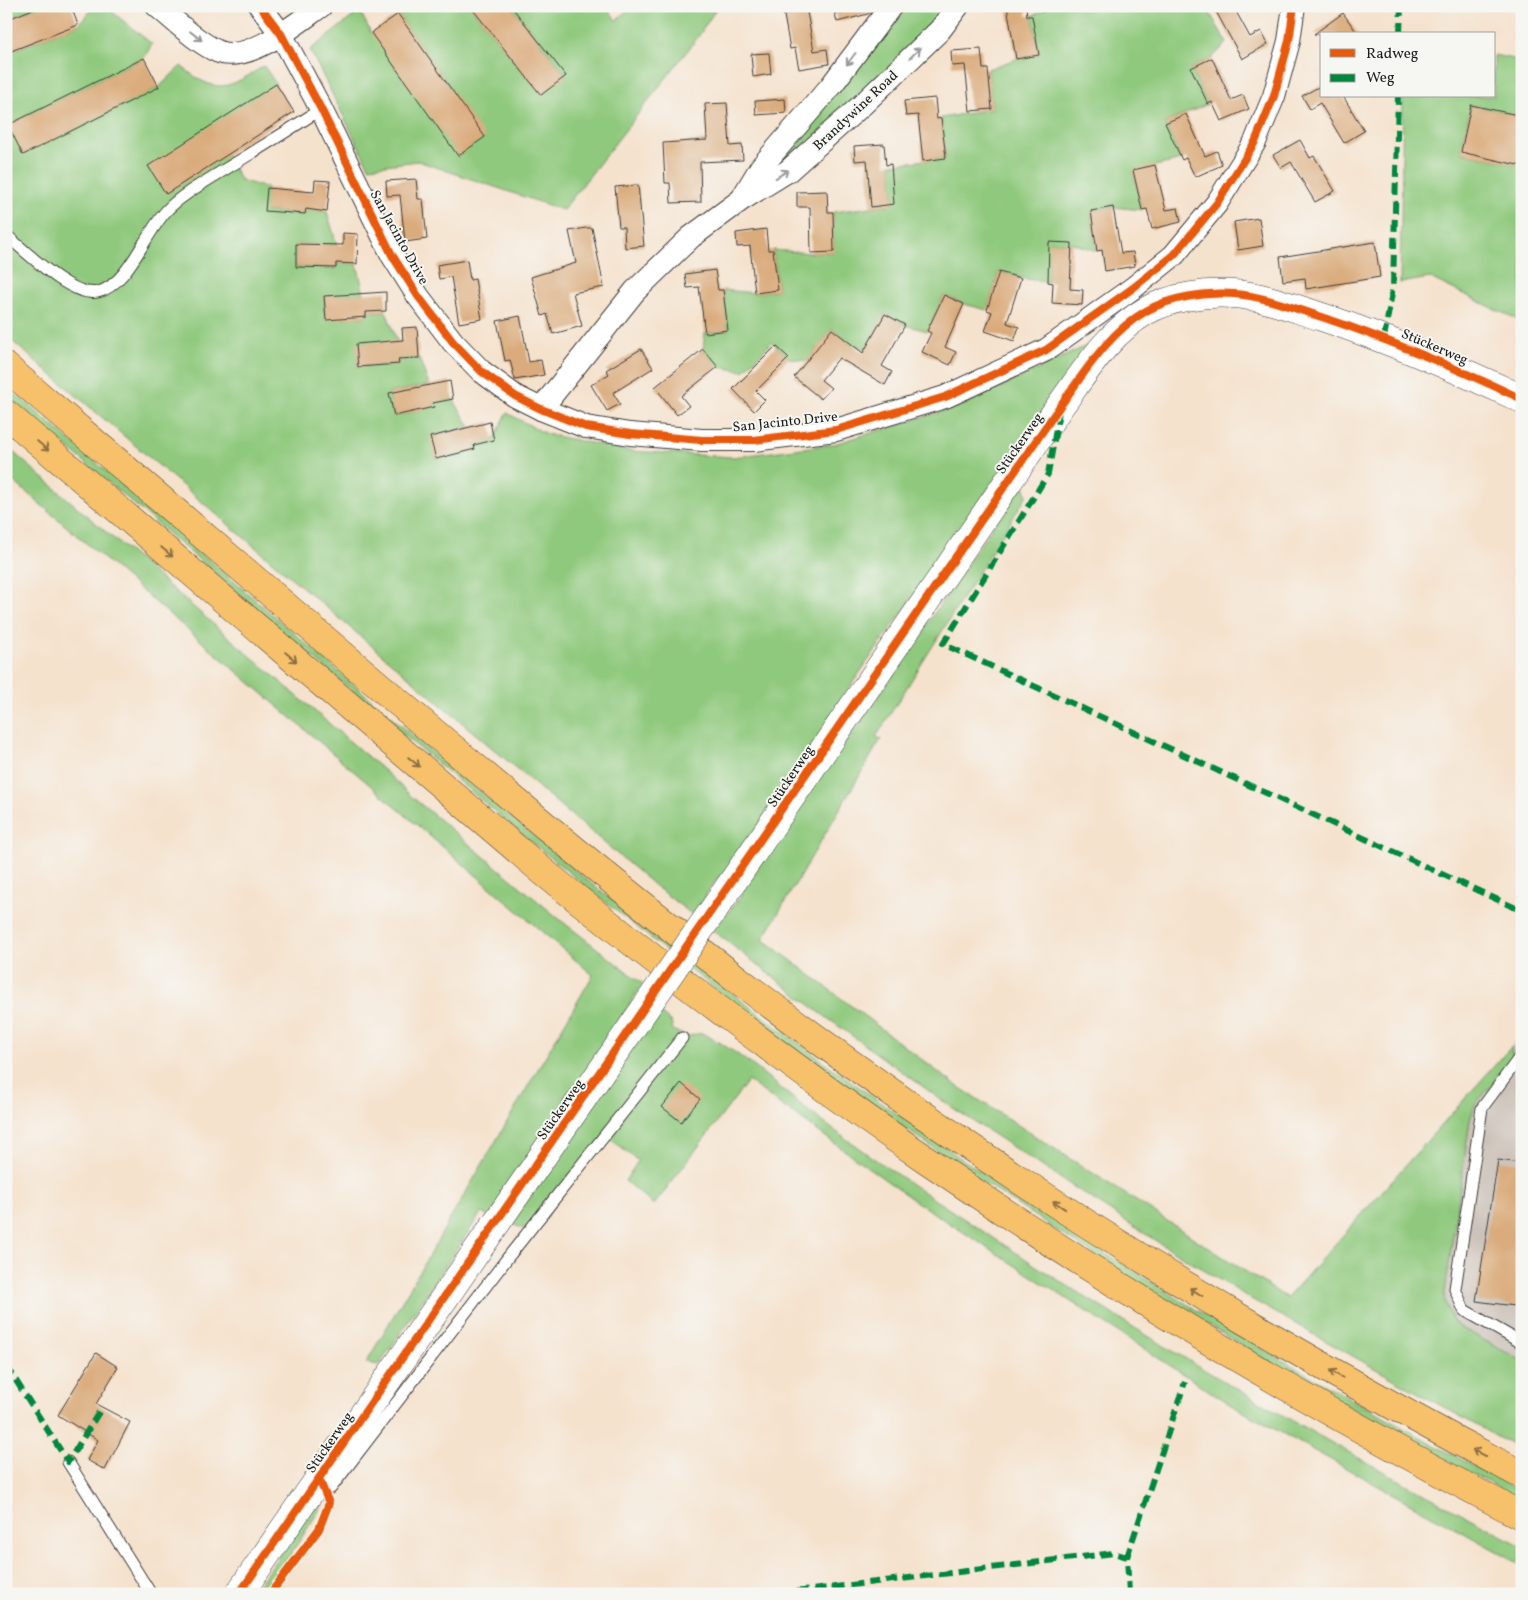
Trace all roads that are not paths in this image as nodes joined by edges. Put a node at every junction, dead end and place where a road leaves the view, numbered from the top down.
1 (157, 6) edge
2 (260, 6) edge
3 (320, 6) edge
4 (890, 6) edge
5 (958, 6) edge
6 (1294, 6) edge
7 (281, 34) junction
8 (321, 110) junction
9 (741, 200) junction
10 (6, 235) edge
11 (6, 367) edge
12 (1522, 399) edge
13 (541, 410) junction
14 (6, 414) edge
15 (682, 1038) dead end
16 (1522, 1054) edge
17 (1522, 1343) edge
18 (68, 1462) dead end
19 (1522, 1475) edge
20 (319, 1479) junction
21 (1522, 1516) edge
22 (152, 1594) edge
23 (239, 1594) edge

1 -> 7 street
2 - 7 street, San Jacinto Drive
3 - 7 street
4 -> 9 street, Brandywine Road
9 -> 5 street, Brandywine Road
6 - 13 street, San Jacinto Drive
7 - 8 street, San Jacinto Drive
8 - 10 lane
8 - 13 street, San Jacinto Drive
9 - 13 street, Brandywine Road
19 -> 11 highway
12 - 20 street, Stückerweg, bridge
14 -> 21 highway
15 - 20 lane
16 - 17 lane
18 - 22 lane
20 - 23 street, Stückerweg

